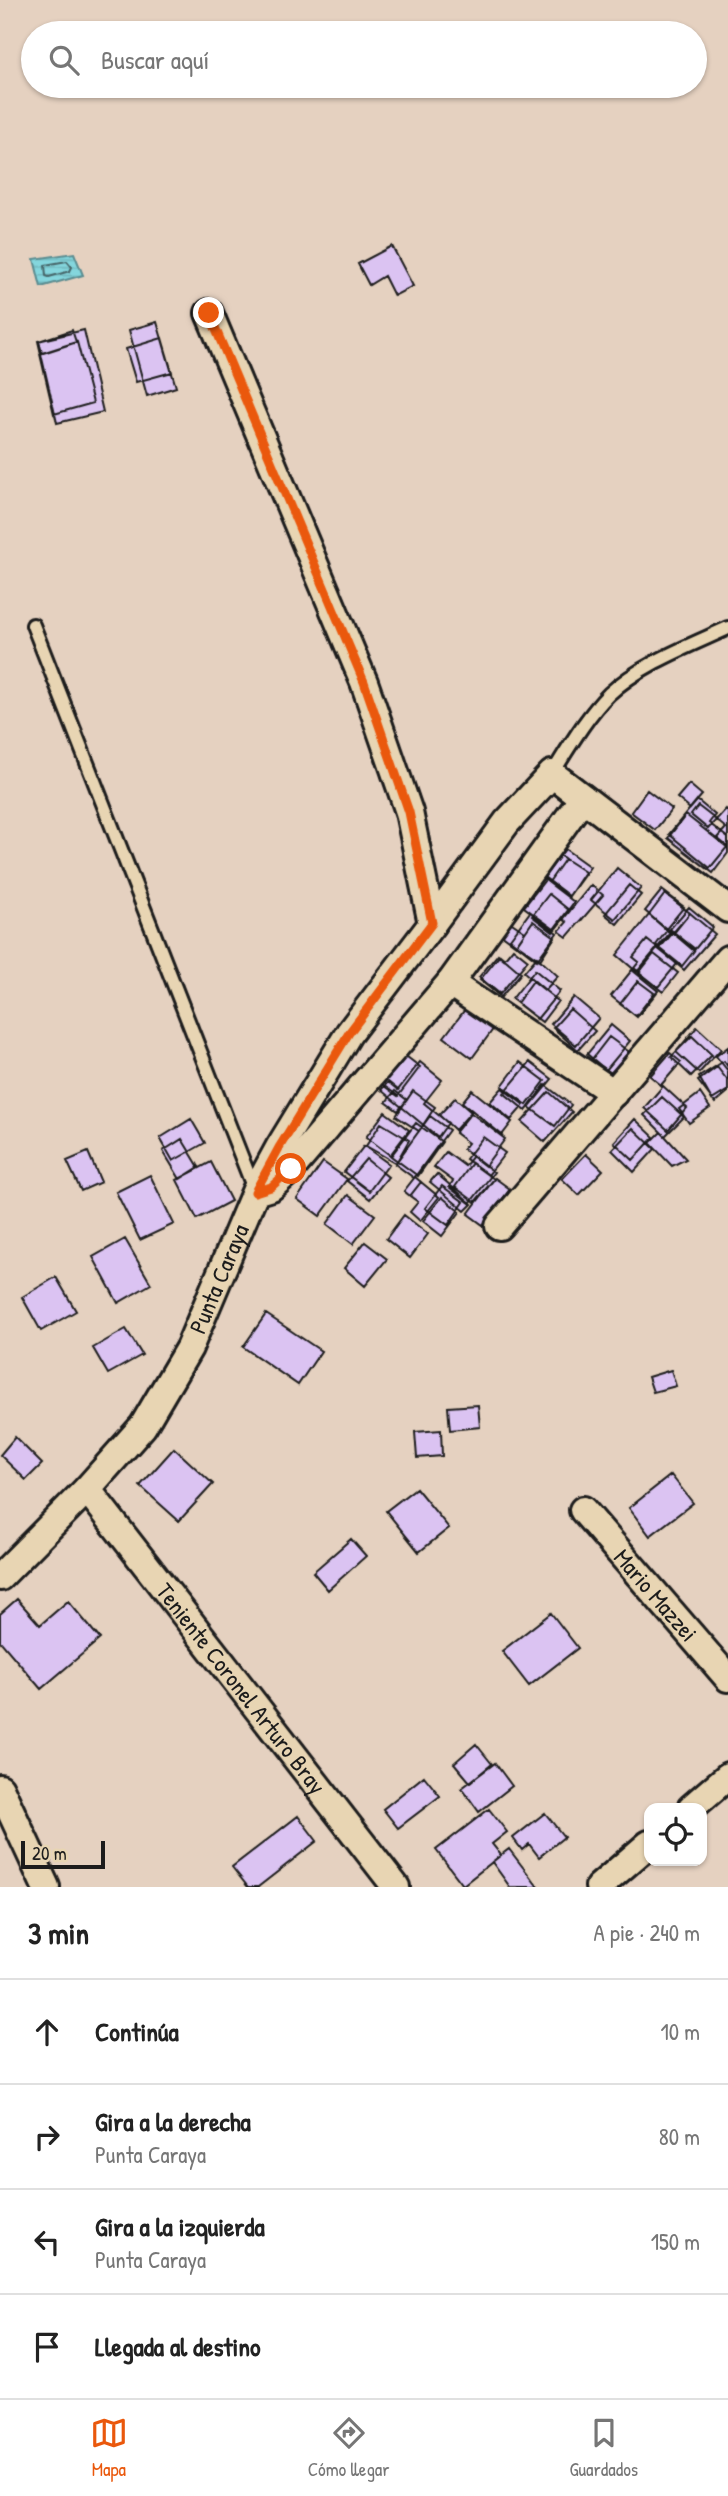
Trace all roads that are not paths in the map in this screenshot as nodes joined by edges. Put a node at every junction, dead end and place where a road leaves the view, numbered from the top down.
1 (209, 313) dead end
2 (33, 625) dead end
3 (728, 628) edge
4 (551, 774) junction
5 (583, 799) junction
6 (728, 909) edge
7 (432, 923) junction
8 (728, 959) edge
9 (450, 983) junction
10 (614, 1093) junction
11 (255, 1192) junction
12 (499, 1226) dead end
13 (87, 1489) junction
14 (583, 1510) dead end
15 (0, 1577) edge
16 (728, 1678) edge
17 (728, 1776) edge
18 (0, 1788) edge
19 (697, 1803) edge
20 (644, 1848) edge
21 (46, 1887) edge
22 (396, 1887) edge
23 (599, 1887) edge

1 - 7 street
2 - 11 lane
3 - 4 lane
4 - 5 street
4 - 7 street, Punta Caraya
5 - 6 street
5 - 9 street
7 - 11 street, Punta Caraya
8 - 10 street
9 - 10 street
9 - 11 street
10 - 12 street
11 - 13 street, Punta Caraya
13 - 15 street, Punta Caraya
13 - 22 street, Teniente Coronel Arturo Bray
14 - 16 street, Mario Mazzei
17 - 19 street
18 - 21 street
20 - 23 street

